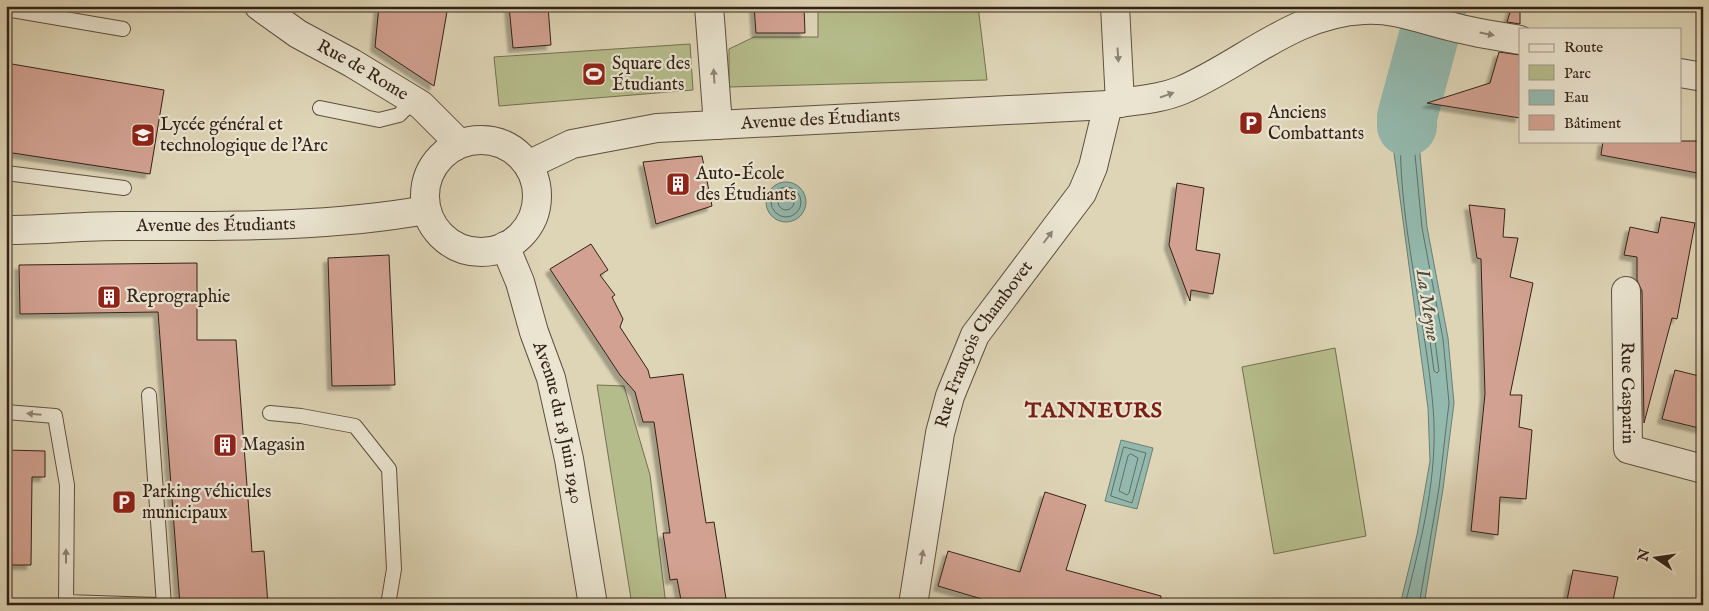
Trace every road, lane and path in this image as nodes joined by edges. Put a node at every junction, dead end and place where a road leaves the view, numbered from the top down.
1 (259, 6) edge
2 (709, 6) edge
3 (1114, 6) edge
4 (6, 9) edge
5 (123, 29) dead end
6 (1519, 40) edge
7 (1682, 73) edge
8 (1703, 77) edge
9 (413, 101) junction
10 (1114, 104) junction
11 (320, 108) dead end
12 (718, 125) junction
13 (460, 143) junction
14 (528, 165) junction
15 (6, 173) edge
16 (124, 188) dead end
17 (426, 210) junction
18 (6, 230) edge
19 (505, 246) junction
20 (1626, 291) dead end
21 (149, 395) dead end
22 (6, 412) edge
23 (270, 413) dead end
24 (1703, 469) edge
25 (66, 603) edge
26 (158, 605) edge
27 (164, 605) edge
28 (388, 605) edge
29 (593, 605) edge
30 (913, 605) edge

1 - 9 street, Rue de Rome
12 -> 2 street
3 -> 10 street, Rue François Chambovet
4 - 5 lane
10 -> 6 street, Avenue des Étudiants
7 - 8 street
9 - 11 lane
9 - 13 street, Rue de Rome
10 - 12 street, Avenue des Étudiants
30 -> 10 street, Rue François Chambovet
12 - 14 street, Avenue des Étudiants
13 - 14 street
13 - 17 street
14 - 19 street
15 - 16 lane
17 - 18 street, Avenue des Étudiants
17 - 19 street
19 - 29 street, Avenue du 18 Juin 1940
20 - 24 street, Rue Gasparin
21 - 27 lane
25 -> 22 lane
23 - 28 lane
25 - 26 lane

